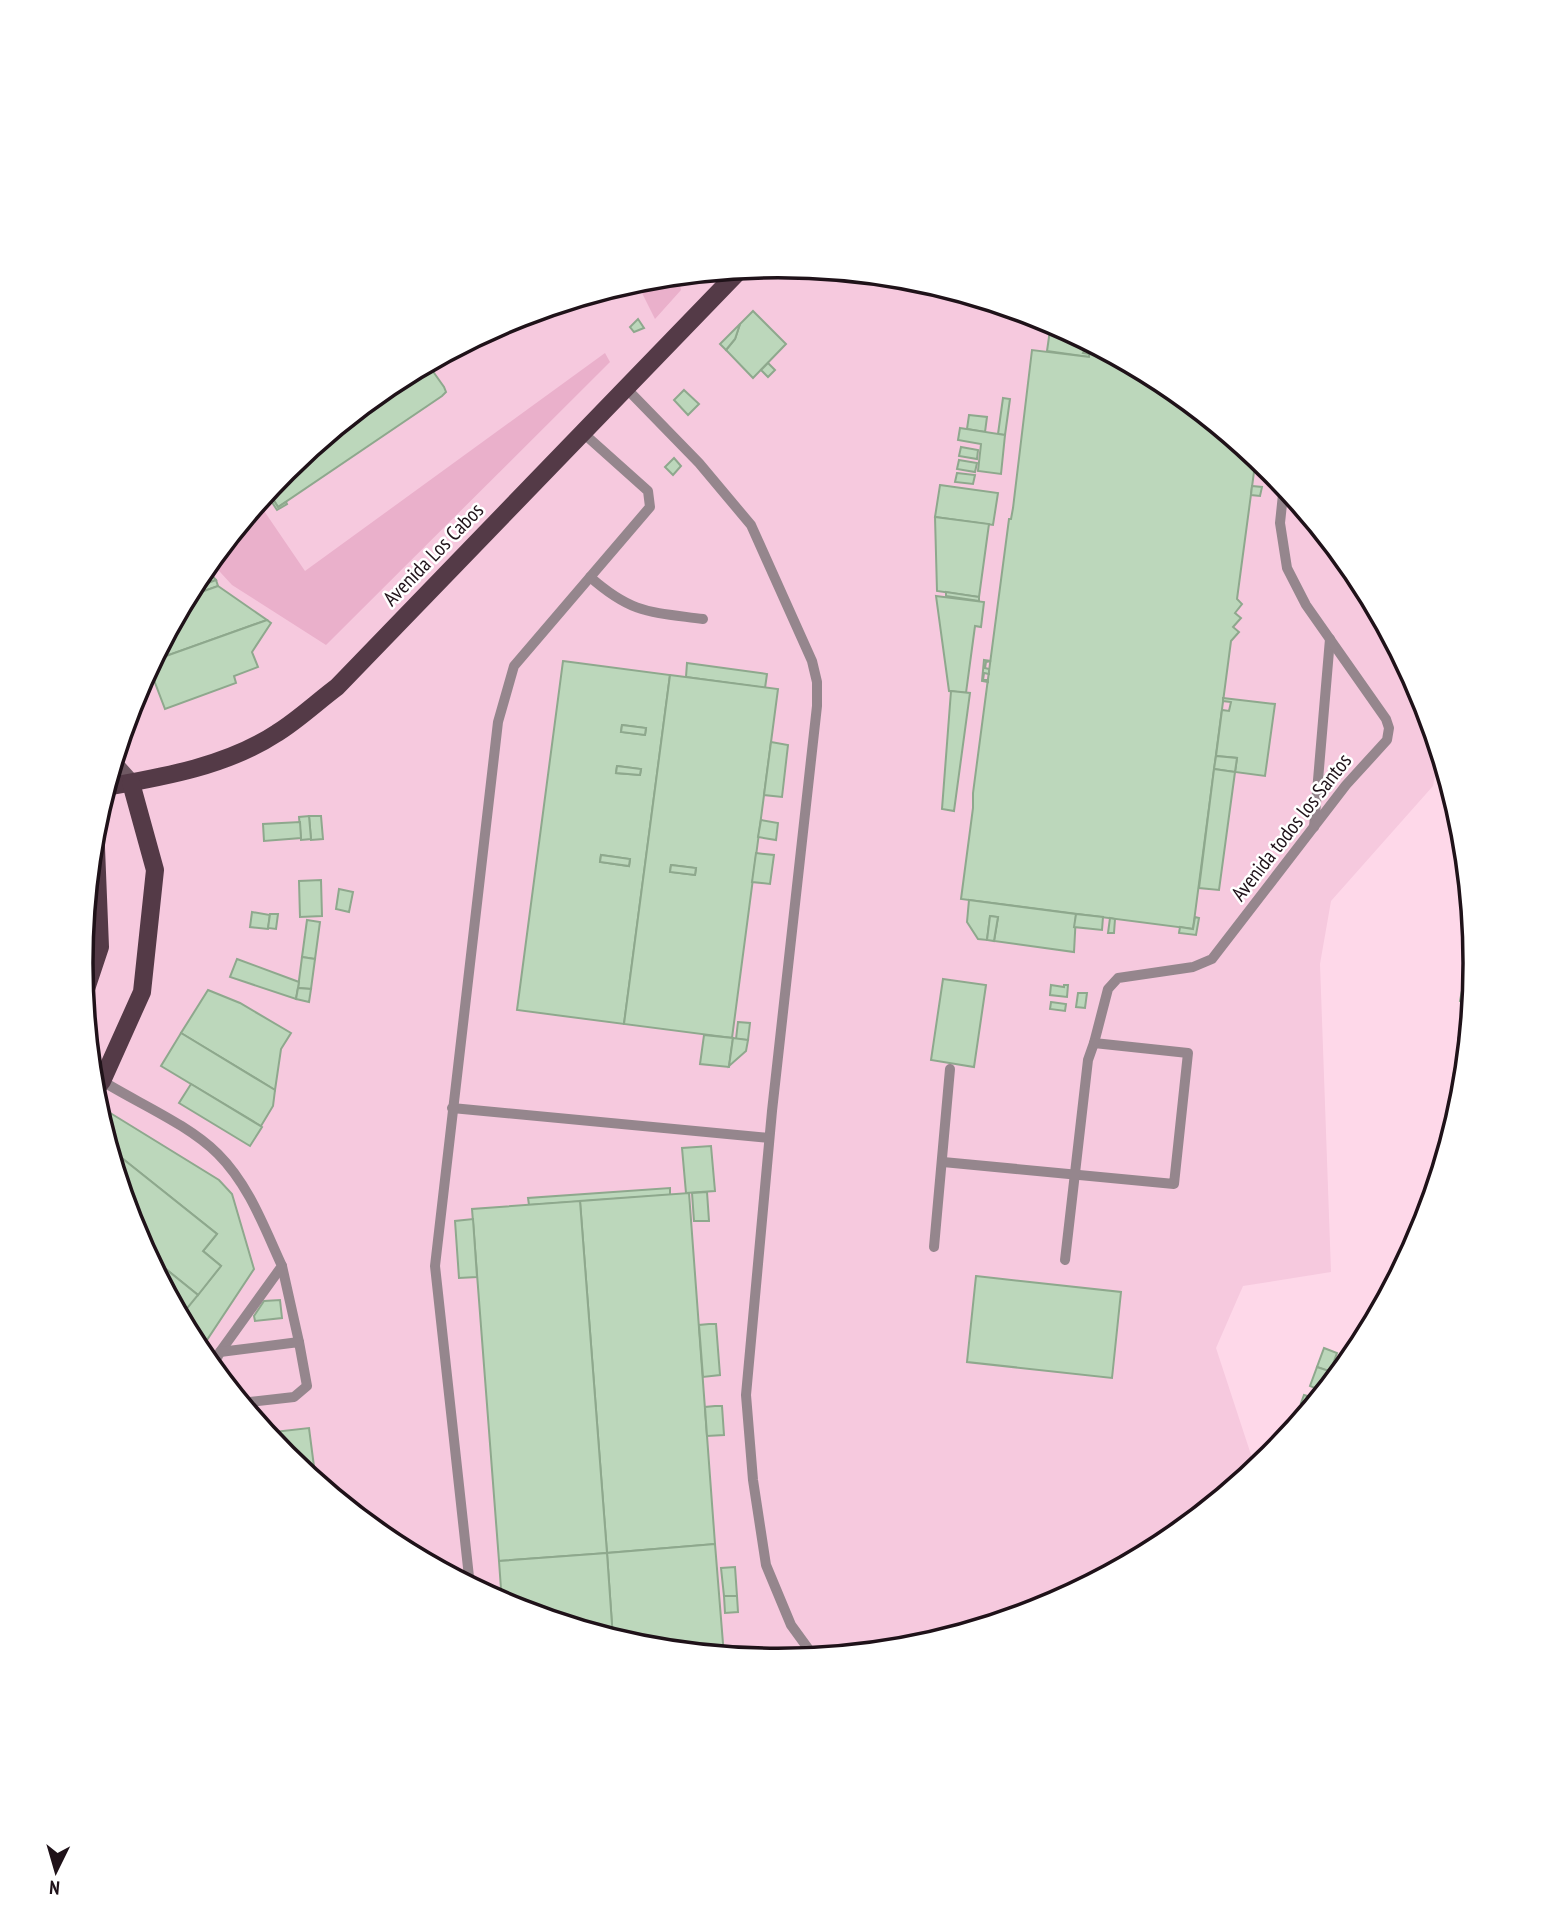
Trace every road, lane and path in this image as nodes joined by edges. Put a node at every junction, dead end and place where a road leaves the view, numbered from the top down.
1 (731, 279) edge
2 (625, 387) junction
3 (582, 432) junction
4 (1283, 499) edge
5 (590, 577) junction
6 (703, 619) dead end
7 (1330, 639) junction
8 (120, 771) edge
9 (131, 783) junction
10 (116, 785) edge
11 (1314, 827) junction
12 (98, 887) edge
13 (93, 968) edge
14 (1094, 1043) junction
15 (102, 1069) edge
16 (950, 1069) dead end
17 (104, 1087) edge
18 (452, 1108) junction
19 (769, 1138) junction
20 (943, 1162) junction
21 (1076, 1174) junction
22 (934, 1247) dead end
23 (1065, 1261) dead end
24 (282, 1266) junction
25 (299, 1342) junction
26 (220, 1352) junction
27 (217, 1357) edge
28 (251, 1402) edge
29 (469, 1576) edge
30 (808, 1648) edge

1 - 2 main road, Avenida Los Cabos
2 - 3 main road, Avenida Los Cabos
2 - 19 lane
3 - 5 lane
3 - 9 main road, Avenida Los Cabos
4 - 7 lane, Avenida todos los Santos
5 - 6 lane
5 - 18 lane
7 - 11 lane
7 - 11 lane, Avenida todos los Santos
8 - 9 main road
9 - 10 main road, Avenida Los Cabos
9 - 15 main road
11 - 14 lane, Avenida todos los Santos
12 - 13 main road
14 - 21 lane, Avenida todos los Santos
14 - 21 lane
16 - 20 lane
17 - 24 lane
18 - 19 lane
18 - 29 lane
19 - 30 lane
20 - 21 lane
20 - 22 lane
21 - 23 lane, Avenida todos los Santos
24 - 25 lane
24 - 26 lane
25 - 26 lane
25 - 28 lane
26 - 27 lane

